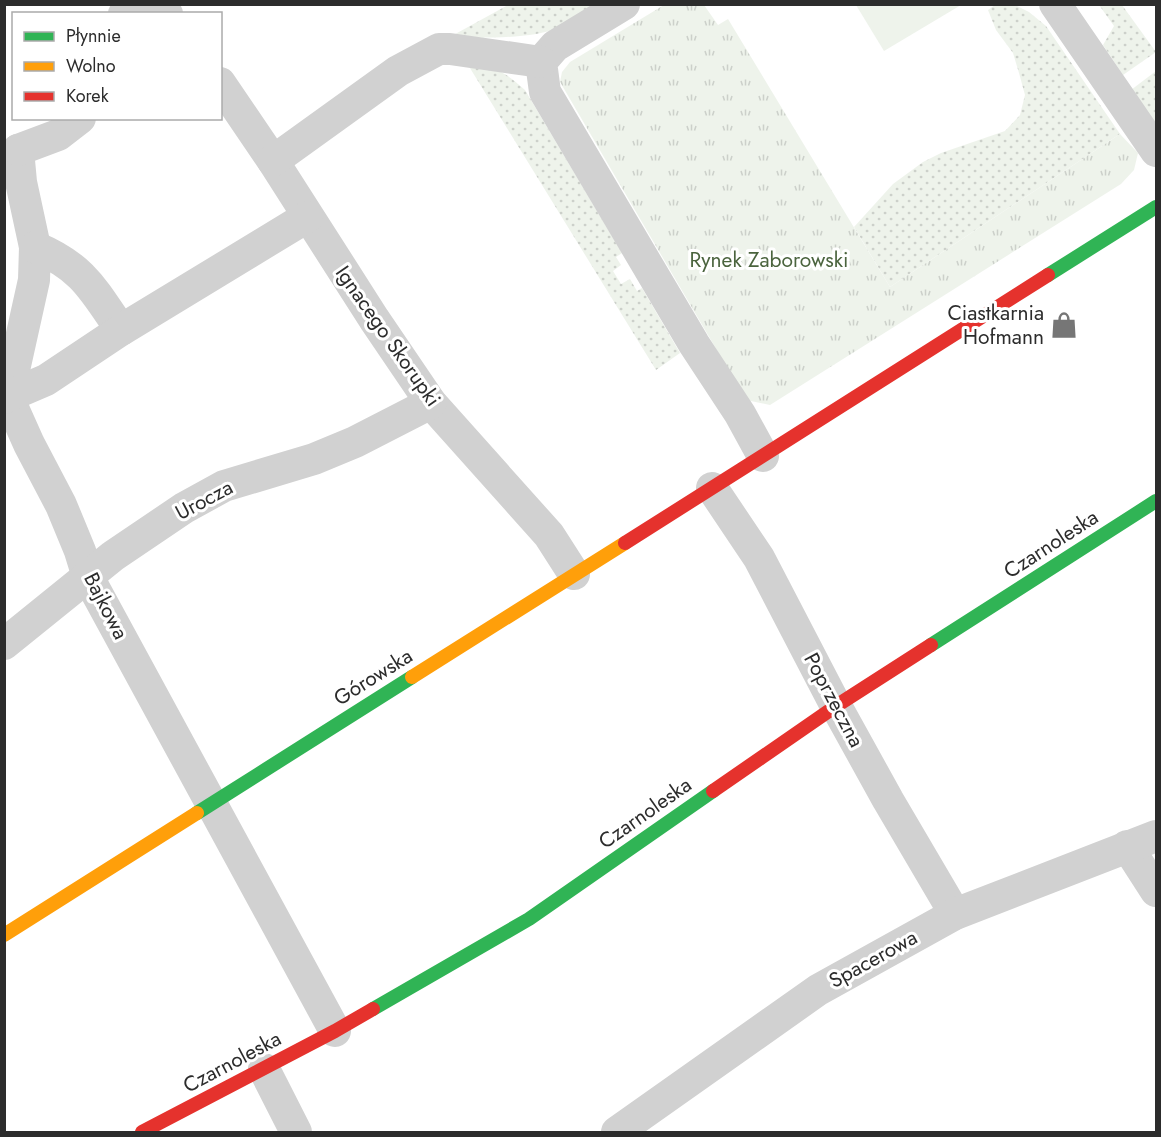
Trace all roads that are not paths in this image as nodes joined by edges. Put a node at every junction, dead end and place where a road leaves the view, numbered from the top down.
1 (624, 4) edge
2 (1055, 4) edge
3 (541, 62) junction
4 (222, 86) edge
5 (34, 120) edge
6 (77, 120) edge
7 (11, 148) edge
8 (1156, 151) edge
9 (273, 161) junction
10 (1156, 207) edge
11 (307, 217) junction
12 (35, 247) junction
13 (121, 330) junction
14 (6, 398) edge
15 (431, 403) junction
16 (763, 456) junction
17 (712, 488) junction
18 (1156, 501) edge
19 (574, 574) junction
20 (88, 577) junction
21 (4, 644) edge
22 (836, 706) junction
23 (211, 804) junction
24 (1156, 836) edge
25 (1126, 846) junction
26 (1156, 891) edge
27 (955, 914) junction
28 (4, 934) edge
29 (335, 1031) junction
30 (264, 1069) junction
31 (142, 1132) edge
32 (296, 1132) edge
33 (616, 1132) edge

1 - 3 street
2 - 8 street
3 - 9 street
3 - 16 street
4 - 9 street, Ignacego Skorupki
5 - 7 street
6 - 7 street
7 - 12 street
9 - 11 street, Ignacego Skorupki
10 - 16 street
11 - 13 street
11 - 15 street, Ignacego Skorupki
12 - 13 street
12 - 14 street
13 - 14 street
14 - 20 street, Bajkowa
15 - 19 street, Ignacego Skorupki
15 - 20 street, Urocza
16 - 17 street, Górowska
17 - 19 street, Górowska
17 - 22 street, Poprzeczna
18 - 22 street, Czarnoleska
19 - 23 street, Górowska
20 - 21 street, Urocza
20 - 23 street, Bajkowa
22 - 27 street, Poprzeczna
22 - 29 street, Czarnoleska
23 - 28 street, Górowska
23 - 29 street, Bajkowa
24 - 25 street, Spacerowa
25 - 26 street
25 - 27 street, Spacerowa
27 - 33 street, Spacerowa
29 - 30 street, Czarnoleska
30 - 31 street, Czarnoleska
30 - 32 street

